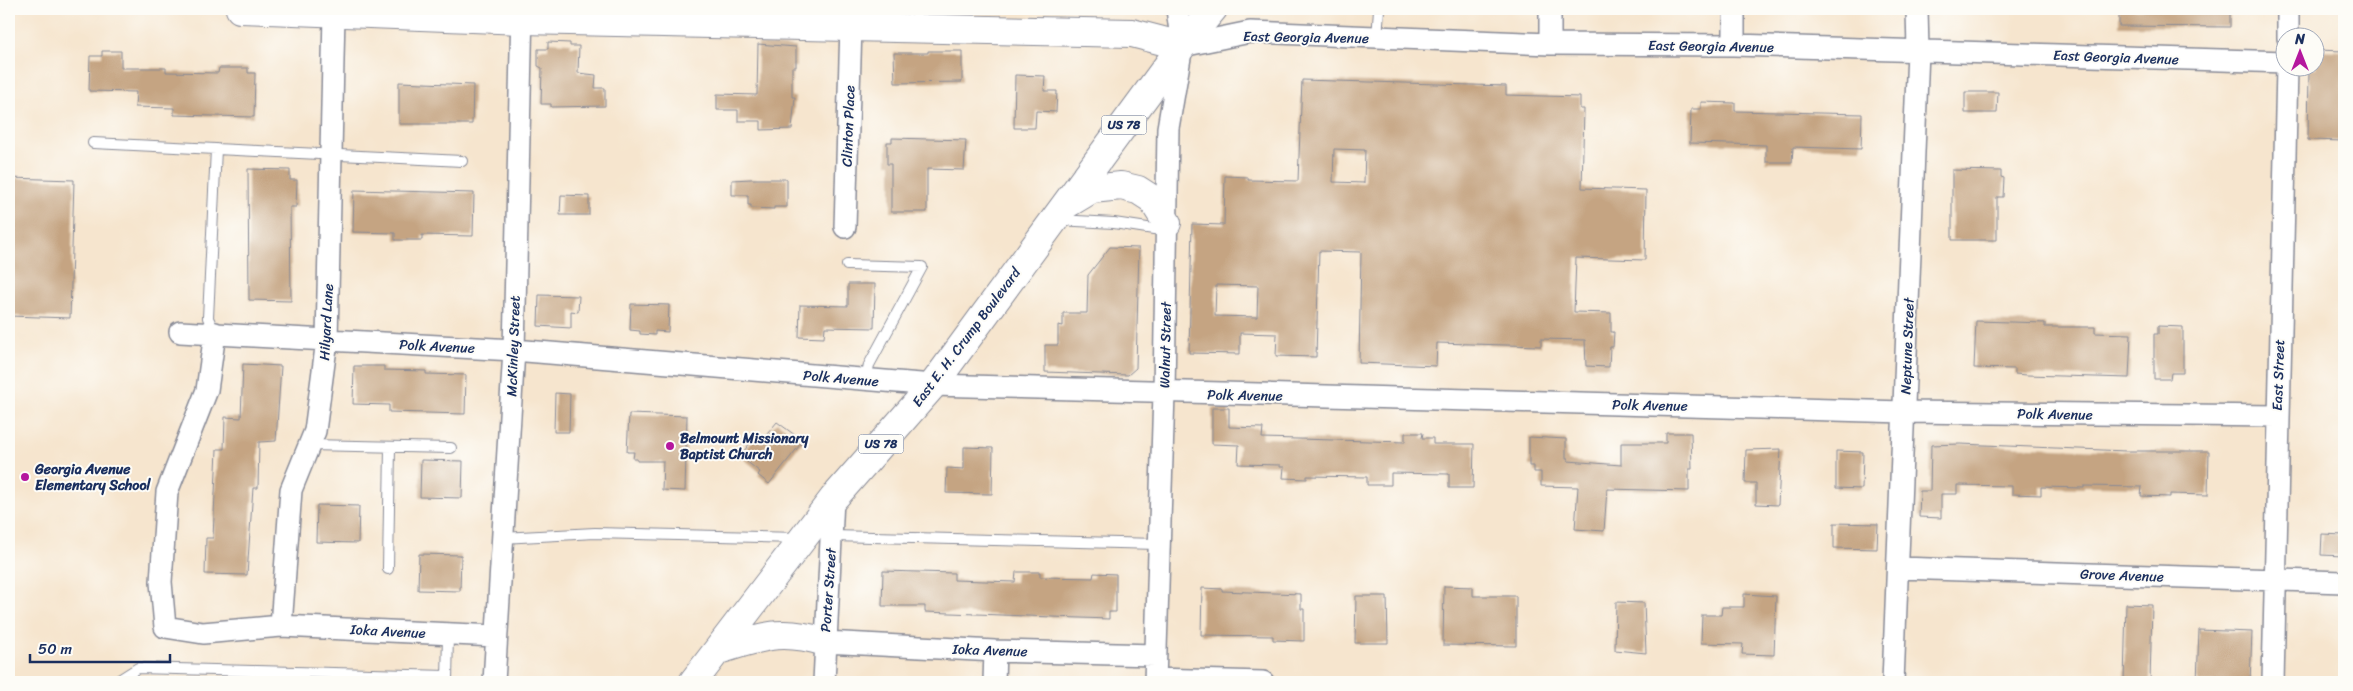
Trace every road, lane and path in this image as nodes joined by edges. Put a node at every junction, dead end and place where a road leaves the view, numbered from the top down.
1 (240, 9) edge
2 (1177, 9) edge
3 (1213, 9) edge
4 (1379, 9) edge
5 (1550, 9) edge
6 (1734, 9) edge
7 (1917, 9) edge
8 (2288, 9) edge
9 (334, 13) junction
10 (522, 15) edge
11 (599, 15) edge
12 (851, 26) junction
13 (2288, 28) edge
14 (1377, 39) junction
15 (1550, 44) junction
16 (1734, 45) junction
17 (1182, 46) junction
18 (1918, 51) junction
19 (2276, 62) edge
20 (2287, 78) edge
21 (93, 143) dead end
22 (216, 149) junction
23 (331, 155) junction
24 (462, 161) dead end
25 (1060, 212) junction
26 (845, 226) dead end
27 (1167, 227) junction
28 (848, 265) dead end
29 (180, 332) dead end
30 (215, 333) junction
31 (327, 340) junction
32 (514, 350) junction
33 (866, 380) junction
34 (933, 386) junction
35 (1164, 393) junction
36 (1904, 412) junction
37 (2277, 416) junction
38 (310, 445) junction
39 (390, 447) junction
40 (451, 448) dead end
41 (833, 499) junction
42 (832, 536) junction
43 (502, 538) junction
44 (802, 538) junction
45 (1158, 544) junction
46 (1899, 568) junction
47 (388, 569) dead end
48 (2275, 580) junction
49 (2344, 582) edge
50 (281, 626) junction
51 (448, 634) junction
52 (496, 636) junction
53 (825, 642) junction
54 (719, 650) junction
55 (995, 651) junction
56 (1155, 655) junction
57 (447, 679) edge
58 (1155, 681) edge
59 (116, 682) edge
60 (494, 682) edge
61 (693, 682) edge
62 (824, 682) edge
63 (994, 682) edge
64 (1264, 682) edge
65 (1893, 682) edge
66 (2273, 682) edge

1 - 9 main road, East Georgia Avenue
2 - 17 street, Walnut Street
3 - 17 main road, East E. H. Crump Boulevard / US 78
4 - 14 lane
5 - 15 street
6 - 16 street
7 - 18 street, Neptune Street
8 - 13 street
9 - 10 main road, East Georgia Avenue
9 - 23 street, Hilyard Lane
10 - 11 main road, East Georgia Avenue
10 - 32 street, McKinley Street
11 - 12 main road, East Georgia Avenue
12 - 17 main road, East Georgia Avenue
12 - 26 street, Clinton Place
14 - 15 street, East Georgia Avenue
14 - 17 street, East Georgia Avenue
15 - 16 street, East Georgia Avenue
16 - 18 street, East Georgia Avenue
17 - 25 main road, East E. H. Crump Boulevard / US 78
17 - 27 street, Walnut Street
18 - 19 street, East Georgia Avenue
18 - 36 street, Neptune Street
20 - 37 street, East Street
21 - 22 lane
22 - 23 lane
22 - 30 lane
23 - 24 lane
23 - 31 street, Hilyard Lane
25 - 27 lane
25 - 27 main road
25 - 34 main road, East E. H. Crump Boulevard / US 78
27 - 35 street, Walnut Street
28 - 33 lane
29 - 30 street, Polk Avenue
30 - 31 street, Polk Avenue
30 - 50 street
31 - 32 street, Polk Avenue
31 - 38 street, Hilyard Lane
32 - 33 street, Polk Avenue
32 - 43 street, McKinley Street
33 - 34 street, Polk Avenue
34 - 35 street, Polk Avenue
34 - 41 main road, East E. H. Crump Boulevard / US 78
35 - 36 street, Polk Avenue
35 - 45 street, Walnut Street
36 - 37 street, Polk Avenue
36 - 46 street, Neptune Street
37 - 48 street, East Street
38 - 39 lane
38 - 50 street, Hilyard Lane
39 - 40 lane
39 - 47 lane
41 - 42 street, Porter Street
41 - 44 main road, East E. H. Crump Boulevard / US 78
42 - 45 lane
42 - 53 street, Porter Street
43 - 44 lane
43 - 52 street, McKinley Street
44 - 54 main road, East E. H. Crump Boulevard / US 78
45 - 56 street, Walnut Street
46 - 48 street, Grove Avenue
46 - 65 street, Neptune Street
48 - 49 street, Grove Avenue
48 - 66 street, East Street
50 - 51 street, Ioka Avenue
51 - 52 street, Ioka Avenue
51 - 57 lane
52 - 60 street, McKinley Street
53 - 54 main road
53 - 55 street, Ioka Avenue
53 - 62 street, Porter Street
54 - 61 main road, East E. H. Crump Boulevard / US 78
55 - 56 street, Ioka Avenue
55 - 63 street
56 - 58 street, Walnut Street
57 - 59 lane
58 - 64 street

